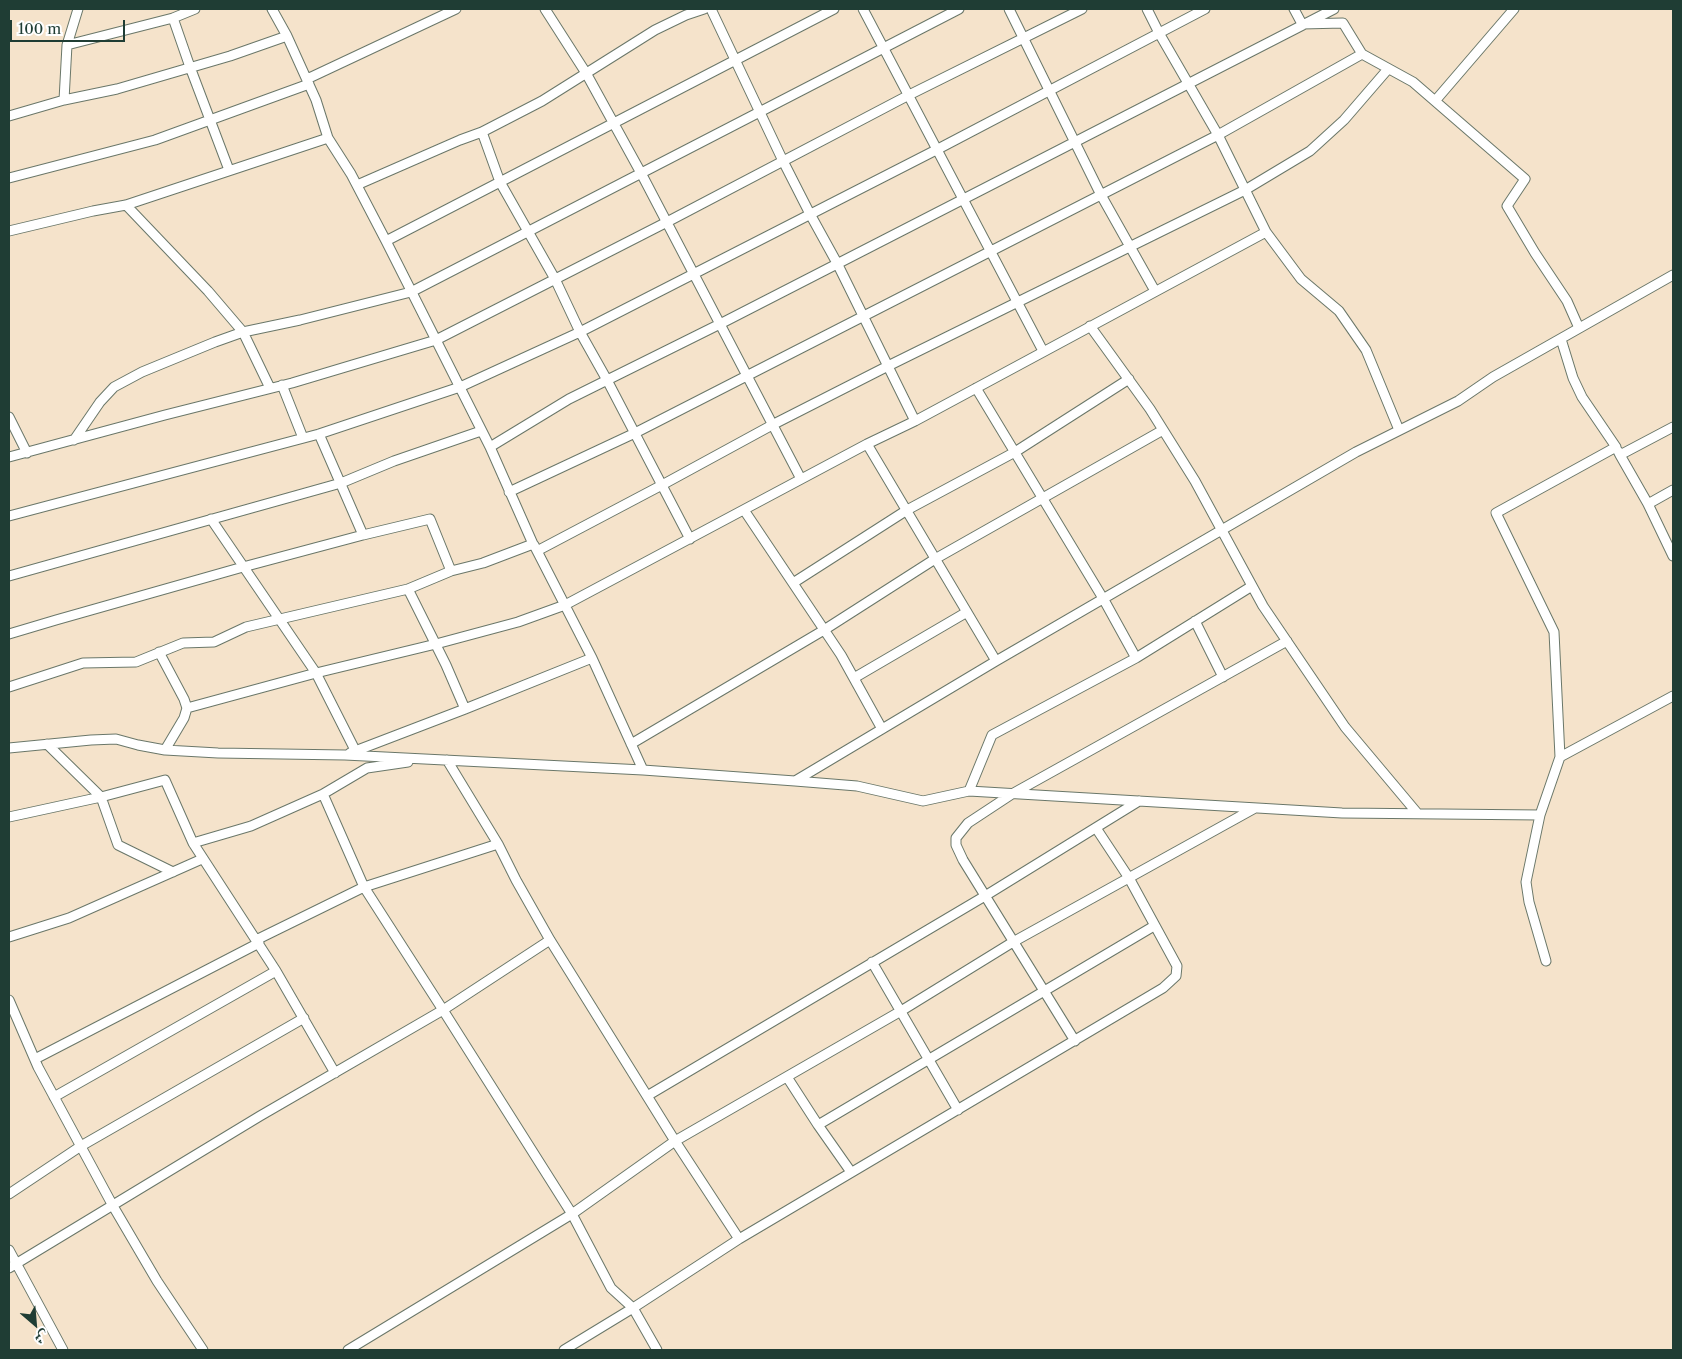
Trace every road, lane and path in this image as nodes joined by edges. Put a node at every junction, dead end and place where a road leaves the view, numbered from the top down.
1 (78, 9) edge
2 (194, 9) edge
3 (272, 9) edge
4 (456, 9) edge
5 (545, 9) edge
6 (704, 9) edge
7 (711, 9) edge
8 (834, 9) edge
9 (863, 9) edge
10 (959, 9) edge
11 (1009, 9) edge
12 (1082, 9) edge
13 (1147, 9) edge
14 (1205, 9) edge
15 (1294, 9) edge
16 (1334, 9) edge
17 (1514, 9) edge
18 (173, 18) junction
19 (1302, 24) junction
20 (1159, 33) junction
21 (287, 36) junction
22 (1024, 38) junction
23 (67, 45) junction
24 (884, 48) junction
25 (1362, 54) junction
26 (735, 61) junction
27 (190, 67) junction
28 (1388, 69) junction
29 (586, 73) junction
30 (308, 82) junction
31 (1188, 83) junction
32 (1050, 90) junction
33 (909, 95) junction
34 (64, 100) junction
35 (1435, 100) junction
36 (760, 112) junction
37 (9, 116) edge
38 (210, 120) junction
39 (614, 124) junction
40 (482, 132) junction
41 (1218, 135) junction
42 (328, 138) junction
43 (1076, 140) junction
44 (938, 149) junction
45 (783, 161) junction
46 (229, 170) junction
47 (641, 173) junction
48 (9, 178) edge
49 (500, 182) junction
50 (357, 185) junction
51 (1245, 190) junction
52 (1101, 195) junction
53 (964, 198) junction
54 (126, 205) junction
55 (810, 214) junction
56 (667, 222) junction
57 (9, 231) edge
58 (527, 232) junction
59 (1266, 232) junction
60 (386, 241) junction
61 (1130, 246) junction
62 (992, 250) junction
63 (837, 263) junction
64 (694, 274) junction
65 (1673, 275) edge
66 (555, 279) junction
67 (1155, 291) junction
68 (411, 292) junction
69 (1018, 301) junction
70 (863, 315) junction
71 (720, 324) junction
72 (1090, 326) junction
73 (1580, 328) junction
74 (243, 332) junction
75 (580, 332) junction
76 (1561, 339) junction
77 (436, 340) junction
78 (1043, 351) junction
79 (888, 366) junction
80 (746, 375) junction
81 (1129, 379) junction
82 (608, 380) junction
83 (282, 385) junction
84 (460, 387) junction
85 (270, 388) junction
86 (976, 388) junction
87 (9, 417) edge
88 (915, 421) junction
89 (774, 424) junction
90 (1673, 427) edge
91 (1164, 430) junction
92 (1399, 430) junction
93 (481, 431) junction
94 (635, 433) junction
95 (319, 434) junction
96 (303, 438) junction
97 (74, 440) junction
98 (867, 444) junction
99 (490, 447) junction
100 (1618, 451) junction
101 (27, 452) junction
102 (1015, 452) junction
103 (9, 458) edge
104 (801, 479) junction
105 (341, 483) junction
106 (662, 485) junction
107 (1673, 490) edge
108 (509, 492) junction
109 (1043, 498) junction
110 (1648, 504) junction
111 (744, 510) junction
112 (907, 510) junction
113 (9, 516) edge
114 (211, 519) junction
115 (1222, 531) junction
116 (363, 535) junction
117 (690, 539) junction
118 (535, 547) junction
119 (1673, 556) edge
120 (935, 559) junction
121 (244, 567) junction
122 (451, 571) junction
123 (9, 576) edge
124 (793, 583) junction
125 (1252, 586) junction
126 (408, 589) junction
127 (1104, 600) junction
128 (565, 605) junction
129 (967, 612) junction
130 (279, 620) junction
131 (1195, 621) junction
132 (824, 630) junction
133 (9, 634) edge
134 (1287, 641) junction
135 (436, 644) junction
136 (159, 652) junction
137 (592, 658) junction
138 (1136, 658) junction
139 (996, 661) junction
140 (316, 673) junction
141 (1223, 676) junction
142 (854, 678) junction
143 (9, 687) edge
144 (1673, 696) edge
145 (187, 708) junction
146 (465, 709) junction
147 (882, 729) junction
148 (47, 744) junction
149 (631, 744) junction
150 (9, 748) edge
151 (165, 750) junction
152 (355, 750) junction
153 (345, 755) junction
154 (1560, 757) junction
155 (427, 759) junction
156 (447, 760) junction
157 (643, 770) junction
158 (795, 781) junction
159 (969, 790) junction
160 (323, 794) junction
161 (1012, 794) junction
162 (101, 797) junction
163 (1140, 801) junction
164 (1255, 808) junction
165 (1418, 814) junction
166 (1540, 815) junction
167 (9, 817) edge
168 (1096, 828) junction
169 (192, 844) junction
170 (498, 844) junction
171 (202, 858) junction
172 (173, 872) junction
173 (1129, 878) junction
174 (364, 887) junction
175 (985, 896) junction
176 (1154, 926) junction
177 (9, 937) edge
178 (550, 940) junction
179 (258, 941) junction
180 (1013, 942) junction
181 (1546, 961) dead end
182 (872, 962) junction
183 (276, 971) junction
184 (1044, 991) junction
185 (9, 1000) edge
186 (443, 1010) junction
187 (901, 1011) junction
188 (304, 1018) junction
189 (1075, 1041) junction
190 (35, 1059) junction
191 (929, 1059) junction
192 (335, 1073) junction
193 (787, 1077) junction
194 (647, 1096) junction
195 (54, 1097) junction
196 (958, 1110) junction
197 (818, 1125) junction
198 (676, 1141) junction
199 (81, 1146) junction
200 (851, 1172) junction
201 (9, 1194) edge
202 (113, 1206) junction
203 (572, 1214) junction
204 (739, 1239) junction
205 (9, 1250) edge
206 (13, 1265) edge
207 (633, 1308) junction
208 (63, 1350) edge
209 (202, 1350) edge
210 (348, 1350) edge
211 (564, 1350) edge
212 (656, 1350) edge

1 - 23 street
2 - 18 street
3 - 21 street
4 - 30 street
5 - 29 street
6 - 29 street
7 - 26 street
8 - 26 street
9 - 24 street
10 - 24 street
11 - 22 street
12 - 22 street
13 - 20 street
14 - 20 street
15 - 19 street
16 - 19 street
17 - 35 street
18 - 23 street
18 - 27 street
19 - 25 street
19 - 31 street
20 - 31 street
20 - 32 street
21 - 27 street
21 - 30 street
22 - 32 street
22 - 33 street
23 - 34 street
24 - 33 street
24 - 36 street
25 - 28 street
25 - 41 street
26 - 36 street
26 - 39 street
27 - 34 street
27 - 38 street
28 - 35 street
28 - 51 street
29 - 39 street
29 - 40 street
30 - 38 street
30 - 42 street
31 - 41 street
31 - 43 street
32 - 43 street
32 - 44 street
33 - 44 street
33 - 45 street
34 - 37 street
35 - 73 street
36 - 45 street
36 - 47 street
38 - 46 street
38 - 48 street
39 - 47 street
39 - 49 street
40 - 49 street
40 - 50 street
41 - 51 street
41 - 52 street
42 - 46 street
42 - 50 street
43 - 52 street
43 - 53 street
44 - 53 street
44 - 55 street
45 - 55 street
45 - 56 street
46 - 54 street
47 - 56 street
47 - 58 street
49 - 58 street
49 - 60 street
50 - 60 street
51 - 59 street
51 - 61 street
52 - 61 street
52 - 62 street
53 - 62 street
53 - 63 street
54 - 57 street
54 - 74 street
55 - 63 street
55 - 64 street
56 - 64 street
56 - 66 street
58 - 66 street
58 - 68 street
59 - 67 street
59 - 92 street
60 - 68 street
61 - 67 street
61 - 69 street
62 - 69 street
62 - 70 street
63 - 70 street
63 - 71 street
64 - 71 street
64 - 75 street
65 - 73 street
66 - 75 street
66 - 77 street
67 - 72 street
68 - 74 street
68 - 77 street
69 - 78 street
69 - 79 street
70 - 79 street
70 - 80 street
71 - 80 street
71 - 82 street
72 - 78 street
72 - 81 street
73 - 76 street
74 - 85 street
74 - 97 street
75 - 82 street
75 - 84 street
76 - 92 street
76 - 100 street
77 - 83 street
77 - 84 street
78 - 86 street
79 - 88 street
79 - 89 street
80 - 89 street
80 - 94 street
81 - 91 street
81 - 102 street
82 - 94 street
82 - 99 street
83 - 85 street
83 - 96 street
84 - 93 street
84 - 95 street
85 - 97 street
86 - 88 street
86 - 102 street
87 - 101 street
88 - 98 street
89 - 104 street
89 - 106 street
90 - 100 street
91 - 109 street
91 - 115 street
92 - 115 street
93 - 99 street
93 - 105 street
94 - 106 street
94 - 108 street
95 - 96 street
95 - 105 street
96 - 113 street
97 - 101 street
98 - 104 street
98 - 112 street
99 - 108 street
100 - 110 street
100 - 154 street
101 - 103 street
102 - 109 street
102 - 112 street
104 - 111 street
105 - 114 street
105 - 116 street
106 - 117 street
106 - 118 street
107 - 110 street
108 - 118 street
109 - 120 street
109 - 127 street
110 - 119 street
111 - 117 street
111 - 124 street
112 - 120 street
112 - 124 street
114 - 121 street
114 - 123 street
115 - 125 street
115 - 127 street
116 - 121 street
116 - 122 street
117 - 128 street
118 - 122 street
118 - 128 street
120 - 129 street
120 - 132 street
121 - 130 street
121 - 133 street
122 - 126 street
124 - 132 street
125 - 131 street
125 - 134 street
126 - 130 street
126 - 135 street
127 - 138 street
127 - 139 street
128 - 135 street
128 - 137 street
129 - 139 street
129 - 142 street
130 - 136 street
130 - 140 street
131 - 138 street
131 - 141 street
132 - 142 street
132 - 149 street
134 - 141 street
134 - 165 street
135 - 140 street
135 - 146 street
136 - 143 street
136 - 145 street
137 - 146 street
137 - 149 street
138 - 159 street
139 - 147 street
140 - 145 street
140 - 152 street
141 - 161 street
142 - 147 street
144 - 154 street
145 - 151 street
146 - 152 street
147 - 158 street
148 - 150 street
148 - 151 street
148 - 162 street
149 - 157 street
151 - 153 street
152 - 153 street
153 - 155 street
154 - 166 street
155 - 156 street
155 - 160 street
156 - 157 street
156 - 170 street
157 - 158 street
158 - 159 street
159 - 161 street
160 - 169 street
160 - 174 street
161 - 163 street
161 - 175 street
162 - 167 street
162 - 169 street
162 - 172 street
163 - 164 street
163 - 168 street
164 - 165 street
164 - 173 street
165 - 166 street
166 - 181 street
168 - 173 street
168 - 175 street
169 - 171 street
170 - 174 street
170 - 178 street
171 - 172 street
171 - 179 street
172 - 177 street
173 - 176 street
173 - 180 street
174 - 179 street
174 - 186 street
175 - 180 street
175 - 182 street
176 - 184 street
176 - 189 street
178 - 186 street
178 - 194 street
179 - 183 street
179 - 190 street
180 - 184 street
180 - 187 street
182 - 187 street
182 - 194 street
183 - 188 street
183 - 195 street
184 - 189 street
184 - 191 street
185 - 190 street
186 - 192 street
186 - 203 street
187 - 191 street
187 - 193 street
188 - 192 street
188 - 199 street
189 - 196 street
190 - 195 street
191 - 196 street
191 - 197 street
192 - 202 street
193 - 197 street
193 - 198 street
194 - 198 street
195 - 199 street
196 - 200 street
197 - 200 street
198 - 203 street
198 - 204 street
199 - 201 street
199 - 202 street
200 - 204 street
202 - 206 street
202 - 209 street
203 - 207 street
203 - 210 street
204 - 207 street
205 - 206 street
206 - 208 street
207 - 211 street
207 - 212 street

